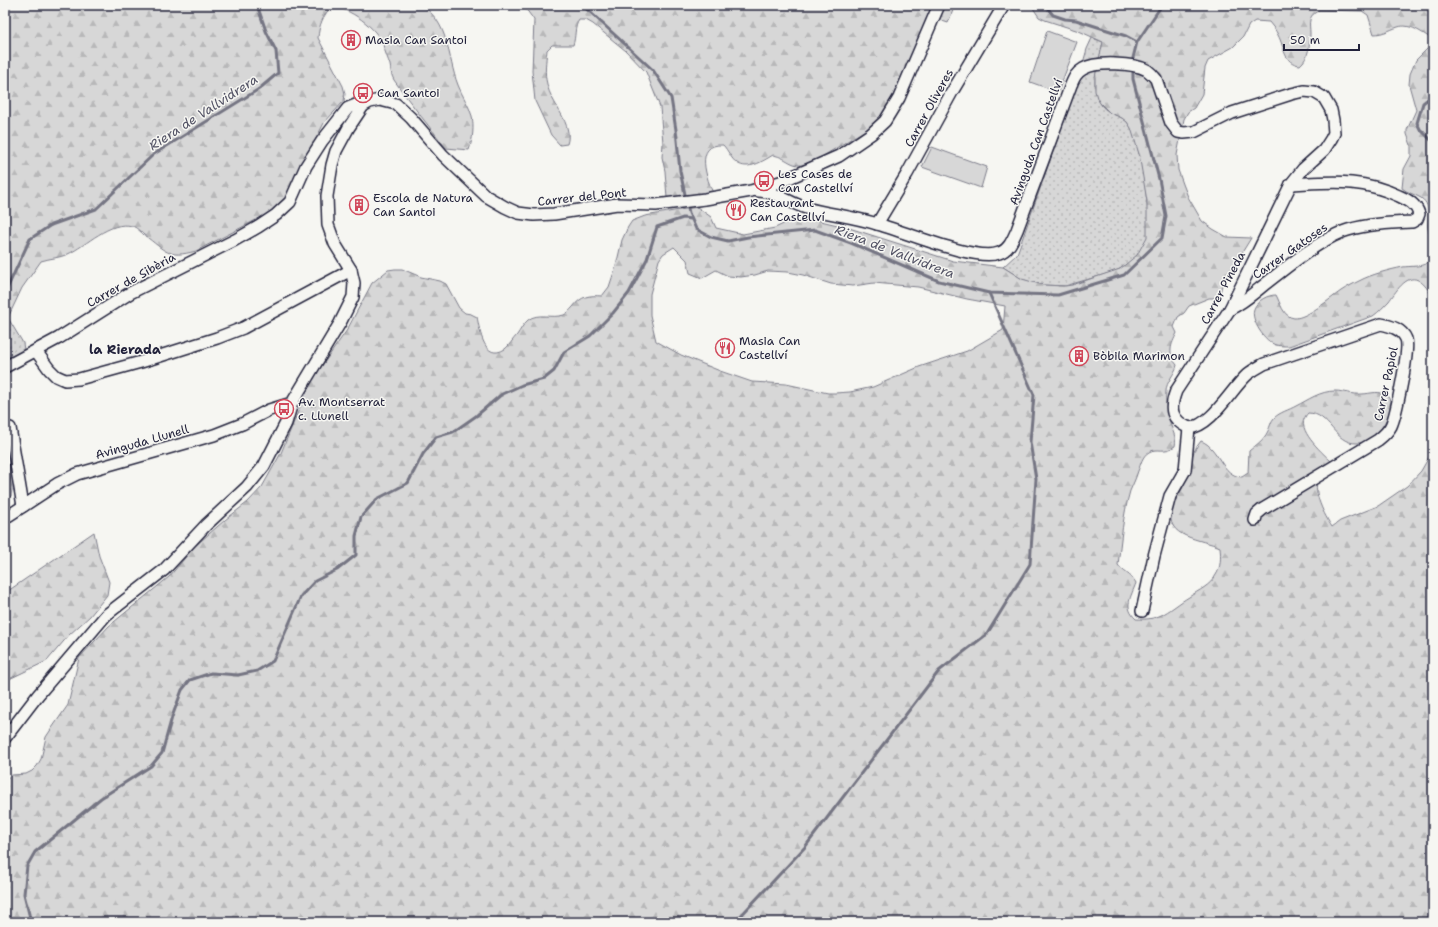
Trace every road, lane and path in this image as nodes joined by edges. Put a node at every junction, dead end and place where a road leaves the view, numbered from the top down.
1 (940, 5) edge
2 (1004, 5) edge
3 (1324, 98) joint
4 (363, 106) junction
5 (783, 180) junction
6 (1291, 184) junction
7 (751, 191) junction
8 (784, 198) junction
9 (796, 204) junction
10 (272, 219) joint
11 (877, 224) junction
12 (351, 270) junction
13 (1230, 309) junction
14 (36, 351) junction
15 (5, 367) edge
16 (292, 403) junction
17 (10, 428) dead end
18 (1189, 428) junction
19 (24, 506) junction
20 (5, 518) edge
21 (1255, 520) dead end
22 (1142, 611) dead end
23 (5, 738) edge

1 - 5 street
2 - 11 street, Carrer Oliveres
3 - 6 street, Carrer Pineda
3 - 11 street, Avinguda Can Castellví
4 - 7 street, Carrer del Pont
4 - 10 street, Carrer del Pont
4 - 12 street
5 - 7 street
5 - 8 street
5 - 9 street
6 - 13 street, Carrer Pineda
6 - 13 street, Carrer Gatoses
7 - 8 street, Avinguda Can Castellví
8 - 9 street, Avinguda Can Castellví
9 - 11 street, Avinguda Can Castellví
10 - 14 street, Carrer de Sibèria
12 - 14 street
12 - 16 street
13 - 18 street, Carrer Pineda
14 - 15 street, Carrer de Sibèria
16 - 19 street, Avinguda Llunell
16 - 23 street
17 - 19 street
18 - 21 street, Carrer Papiol
18 - 22 street
19 - 20 street, Avinguda Llunell

